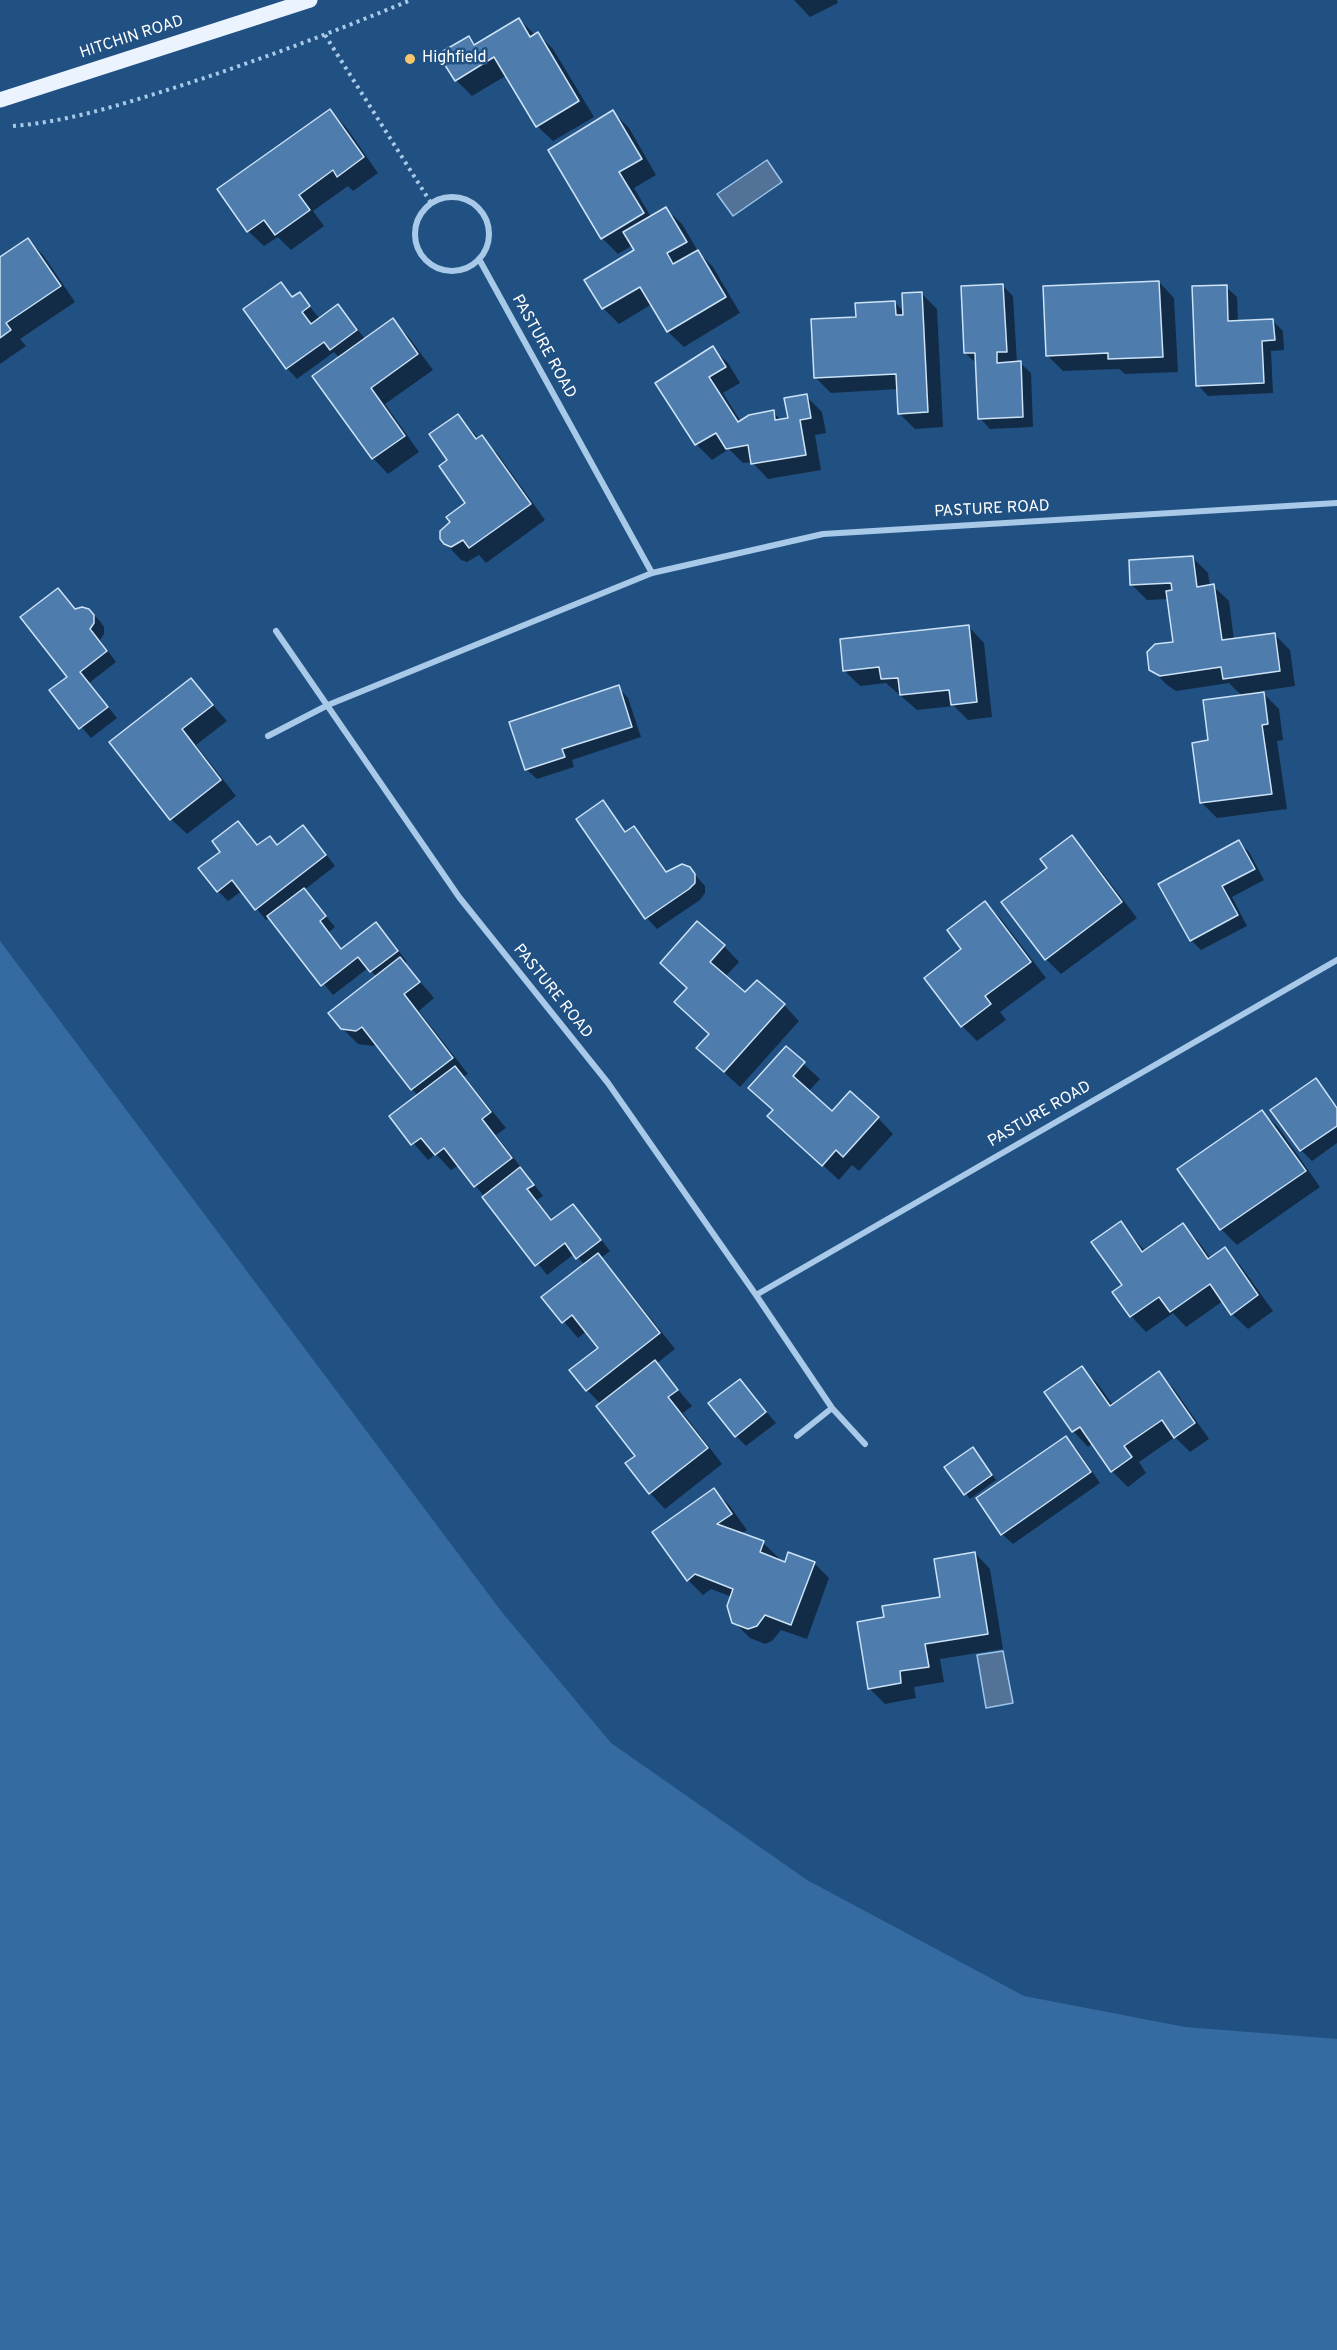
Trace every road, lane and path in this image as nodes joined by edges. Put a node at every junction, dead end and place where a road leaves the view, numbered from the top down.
1 (310, 0) edge
2 (411, 0) edge
3 (325, 35) junction
4 (0, 100) edge
5 (11, 126) dead end
6 (431, 203) junction
7 (479, 259) junction
8 (1337, 503) edge
9 (652, 573) junction
10 (276, 631) dead end
11 (328, 705) junction
12 (268, 736) dead end
13 (1337, 960) edge
14 (756, 1294) junction
15 (832, 1408) junction
16 (797, 1436) dead end
17 (865, 1444) dead end

1 - 4 main road, HITCHIN ROAD
2 - 3 path
3 - 5 path
3 - 6 path
6 - 7 street
6 - 7 street
7 - 9 street, PASTURE ROAD
8 - 9 street, PASTURE ROAD
9 - 11 street, PASTURE ROAD
10 - 11 street, PASTURE ROAD
11 - 12 street, PASTURE ROAD
11 - 14 street, PASTURE ROAD
13 - 14 street, PASTURE ROAD
14 - 15 street, PASTURE ROAD
15 - 16 street
15 - 17 street, PASTURE ROAD

